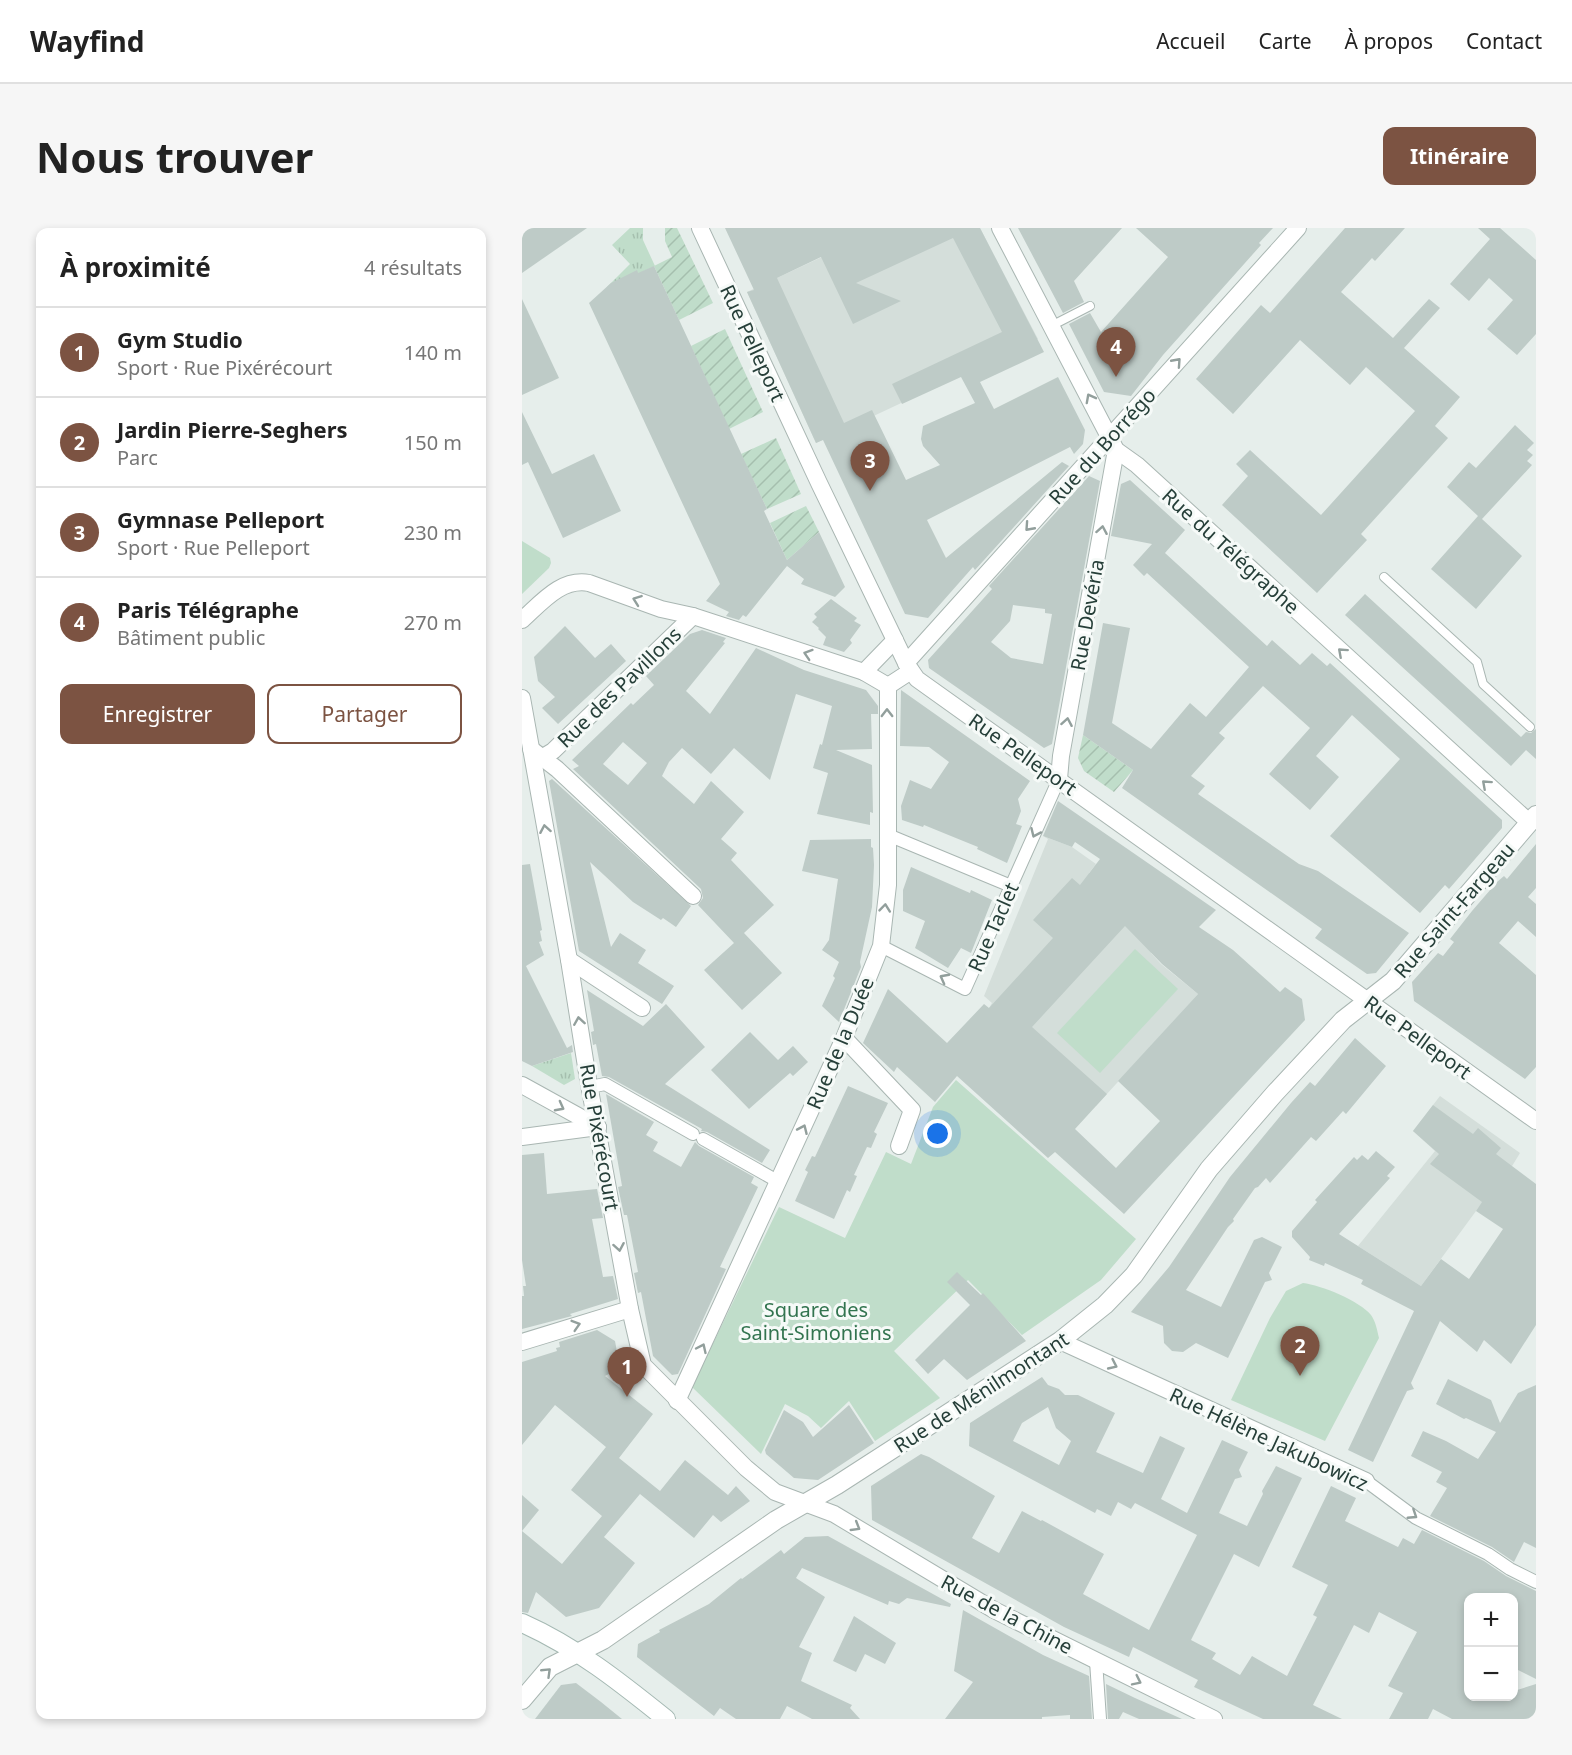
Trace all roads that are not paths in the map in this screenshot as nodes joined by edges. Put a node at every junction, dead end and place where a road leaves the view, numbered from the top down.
1 (700, 228) edge
2 (1000, 228) edge
3 (1298, 228) edge
4 (1090, 306) dead end
5 (1051, 326) junction
6 (1113, 443) junction
7 (1384, 577) dead end
8 (693, 616) junction
9 (522, 620) edge
10 (895, 640) junction
11 (908, 667) junction
12 (864, 672) junction
13 (888, 687) junction
14 (522, 698) edge
15 (1530, 727) dead end
16 (532, 753) edge
17 (1059, 780) junction
18 (1533, 819) edge
19 (888, 835) junction
20 (1011, 886) junction
21 (693, 896) dead end
22 (881, 946) junction
23 (569, 960) junction
24 (1367, 1000) junction
25 (642, 1008) dead end
26 (844, 1038) junction
27 (522, 1085) edge
28 (590, 1087) junction
29 (1536, 1121) edge
30 (598, 1127) junction
31 (522, 1137) edge
32 (899, 1146) dead end
33 (779, 1182) junction
34 (630, 1309) junction
35 (522, 1341) edge
36 (1060, 1341) junction
37 (677, 1401) junction
38 (1366, 1481) joint
39 (803, 1503) junction
40 (1536, 1582) edge
41 (522, 1623) edge
42 (578, 1652) junction
43 (1096, 1661) junction
44 (522, 1700) edge
45 (666, 1719) edge
46 (1100, 1719) edge
47 (1214, 1719) edge

1 - 10 street, Rue Pelleport
2 - 5 street, Rue du Télégraphe
6 -> 3 street, Rue du Borrégo
4 - 5 lane
6 -> 5 street, Rue du Télégraphe
6 -> 11 street, Rue du Borrégo
17 -> 6 street, Rue Devéria
18 -> 6 street, Rue du Télégraphe
7 - 15 lane
8 -> 9 street, Rue des Pavillons
12 -> 8 street, Rue des Pavillons
8 - 16 street, Rue des Pavillons
10 - 11 street, Rue Pelleport
10 - 12 street
11 - 13 street
11 - 17 street, Rue Pelleport
12 - 13 street, Rue des Pavillons
19 -> 13 street, Rue de la Duée
14 - 16 street, Rue Pixérécourt
16 - 21 street
23 -> 16 street, Rue Pixérécourt
17 -> 20 street, Rue Taclet
17 - 24 street, Rue Pelleport
18 - 24 street, Rue Saint-Fargeau
19 - 20 street
22 -> 19 street, Rue de la Duée
20 -> 22 street, Rue Taclet
22 - 26 street, Rue de la Duée
23 - 25 street
28 -> 23 street, Rue Pixérécourt
24 - 29 street, Rue Pelleport
24 - 36 street, Rue de Ménilmontant
26 - 32 street
33 -> 26 street, Rue de la Duée
27 -> 30 street
28 - 30 street, Rue Pixérécourt
28 - 33 street
30 - 31 street
30 -> 34 street, Rue Pixérécourt
37 -> 33 street, Rue de la Duée
35 -> 34 street
34 - 37 street, Rue Pixérécourt
36 -> 38 street, Rue Hélène Jakubowicz
36 - 39 street, Rue de Ménilmontant
37 - 39 street, Rue Pixérécourt
38 -> 40 street, Rue Hélène Jakubowicz
39 - 42 street, Rue de Ménilmontant
39 -> 43 street, Rue de la Chine
41 - 42 street
44 -> 42 street, Rue de Ménilmontant
42 - 45 street
43 - 46 street
43 -> 47 street, Rue de la Chine

